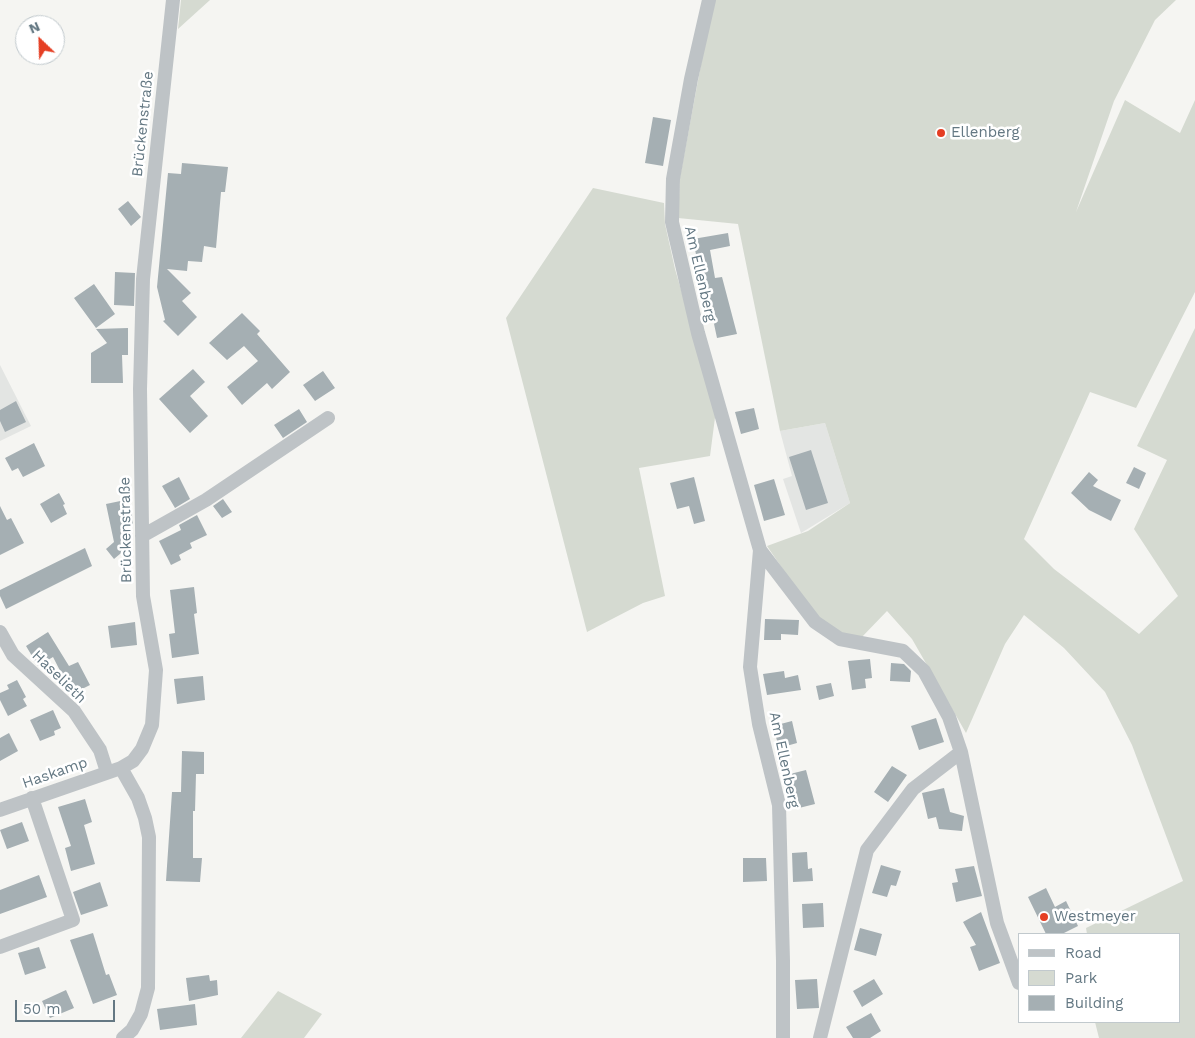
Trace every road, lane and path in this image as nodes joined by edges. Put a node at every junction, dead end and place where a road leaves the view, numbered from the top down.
1 (173, 0) edge
2 (709, 0) edge
3 (328, 418) dead end
4 (142, 536) junction
5 (760, 550) junction
6 (0, 632) edge
7 (961, 752) junction
8 (121, 768) junction
9 (108, 772) junction
10 (32, 798) junction
11 (0, 810) edge
12 (0, 947) edge
13 (1018, 980) edge
14 (130, 1035) edge
15 (783, 1038) edge
16 (820, 1038) edge

1 - 4 street, Brückenstraße
2 - 5 street, Am Ellenberg
3 - 4 street
4 - 8 street, Brückenstraße
5 - 7 street, Am Ellenberg
5 - 15 street, Am Ellenberg
6 - 9 street, Haselieth
7 - 13 street, Am Ellenberg
7 - 16 street
8 - 9 street, Haskamp
8 - 14 street
9 - 10 street, Haskamp
10 - 11 street, Haskamp
10 - 12 street

